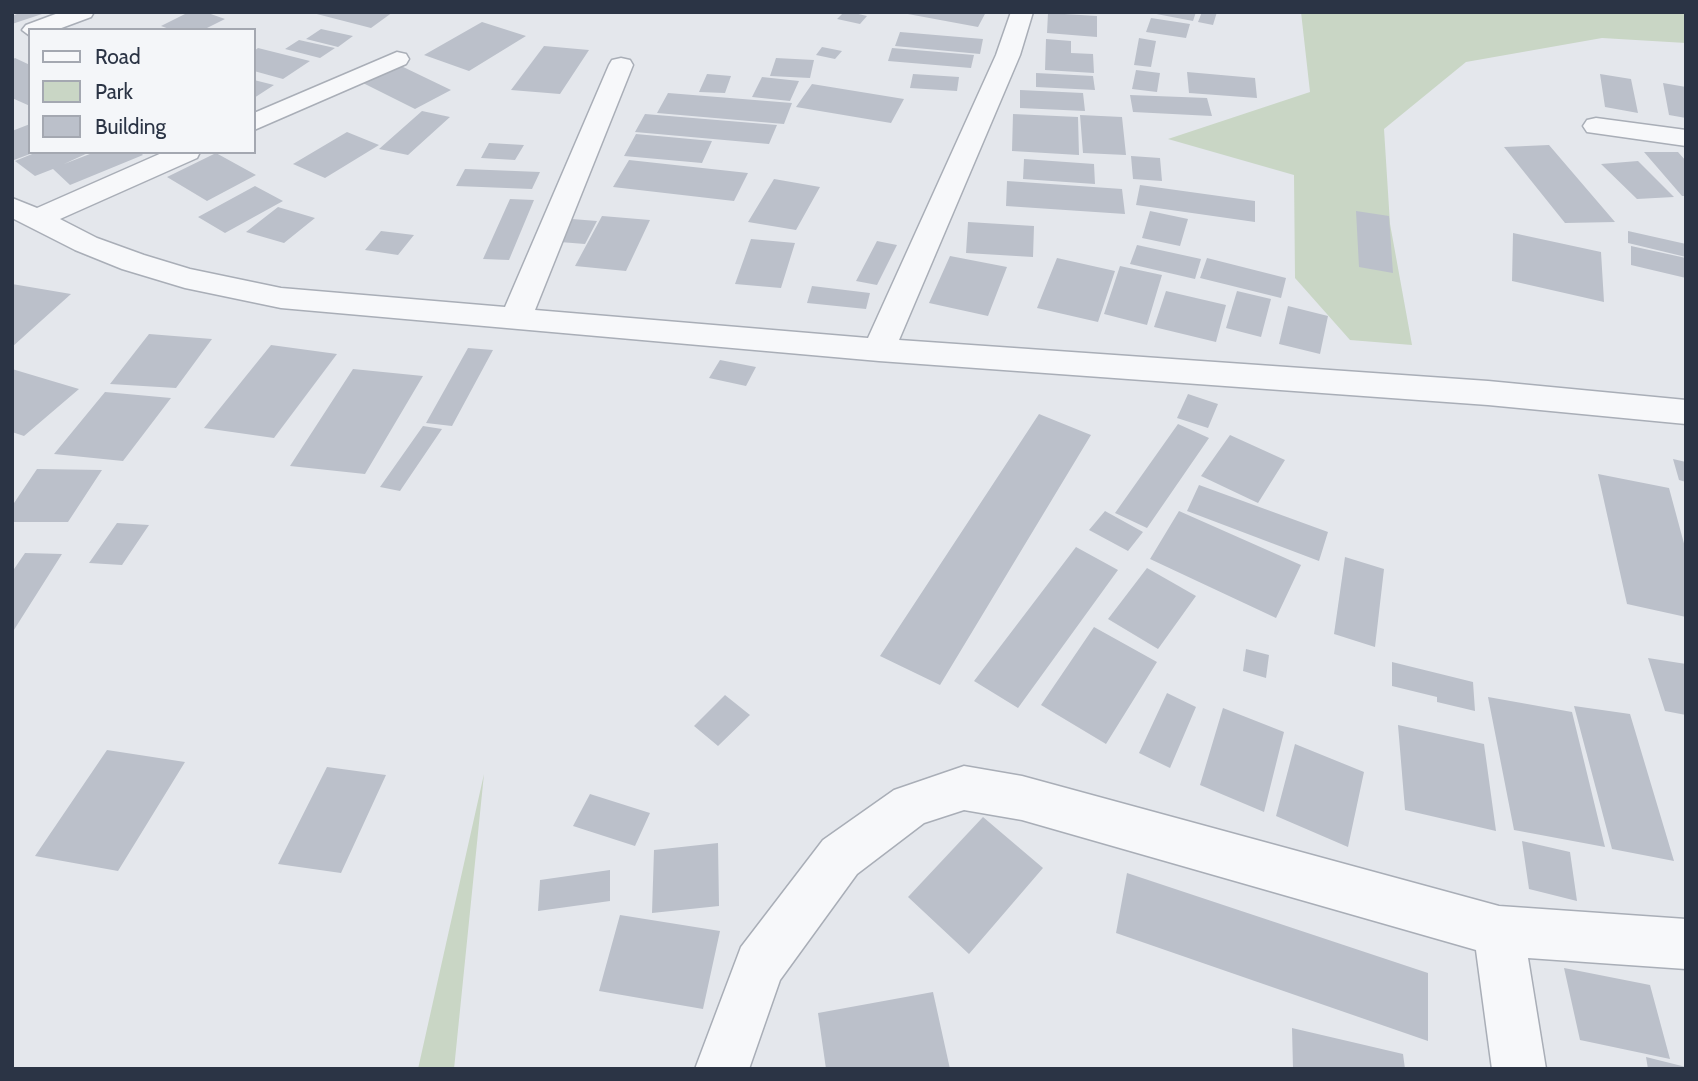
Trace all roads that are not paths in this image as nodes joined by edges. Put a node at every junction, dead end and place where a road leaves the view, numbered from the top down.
1 (83, 12) edge
2 (1022, 12) edge
3 (38, 28) edge
4 (397, 59) dead end
5 (621, 65) dead end
6 (256, 121) edge
7 (1597, 126) dead end
8 (1686, 138) edge
9 (182, 154) edge
10 (24, 213) edge
11 (517, 316) junction
12 (879, 350) junction
13 (1686, 412) edge
14 (1499, 931) junction
15 (1686, 944) edge
16 (722, 1069) edge
17 (1520, 1069) edge

1 - 3 street
2 - 12 street
4 - 6 street
5 - 11 street
7 - 8 street
9 - 10 street
10 - 11 street
11 - 12 street
12 - 13 street
14 - 15 street
14 - 16 street
14 - 17 street

